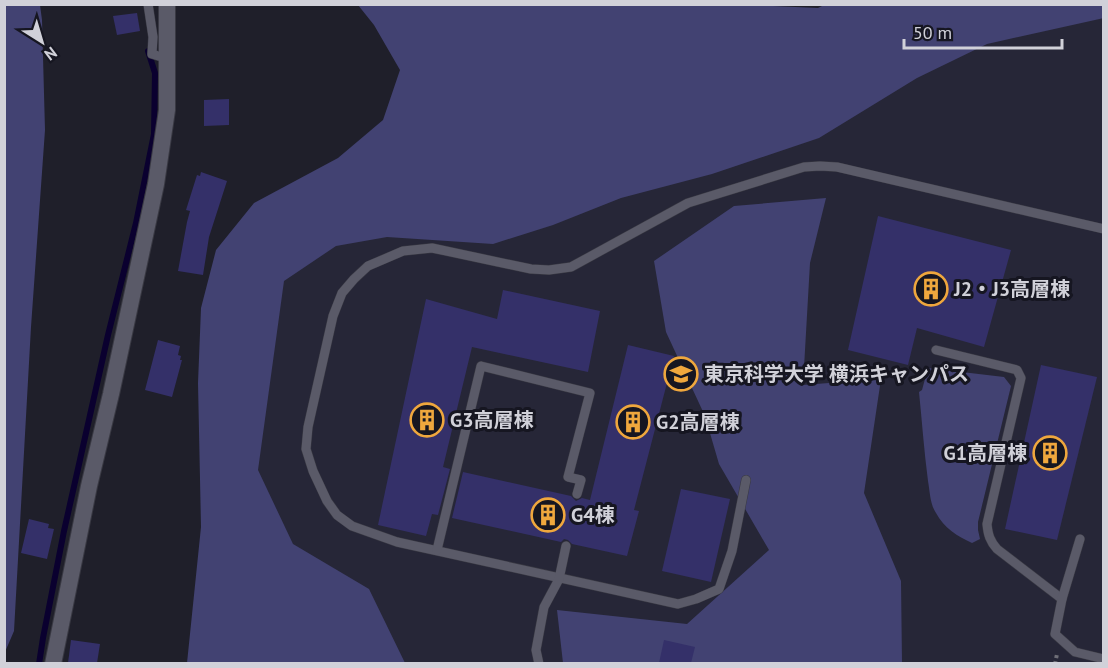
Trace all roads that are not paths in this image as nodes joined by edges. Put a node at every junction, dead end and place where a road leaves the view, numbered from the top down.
1 (148, 4) edge
2 (167, 4) edge
3 (168, 59) junction
4 (1104, 230) edge
5 (936, 350) dead end
6 (746, 480) dead end
7 (577, 494) dead end
8 (1080, 539) dead end
9 (566, 546) dead end
10 (437, 550) junction
11 (559, 579) junction
12 (1062, 599) junction
13 (1104, 659) edge
14 (53, 663) edge
15 (539, 663) edge

1 - 3 lane
2 - 3 street
3 - 14 street
4 - 10 lane
5 - 12 lane
6 - 11 lane
7 - 10 lane
8 - 12 lane
9 - 11 lane
10 - 11 lane
11 - 15 lane
12 - 13 lane

